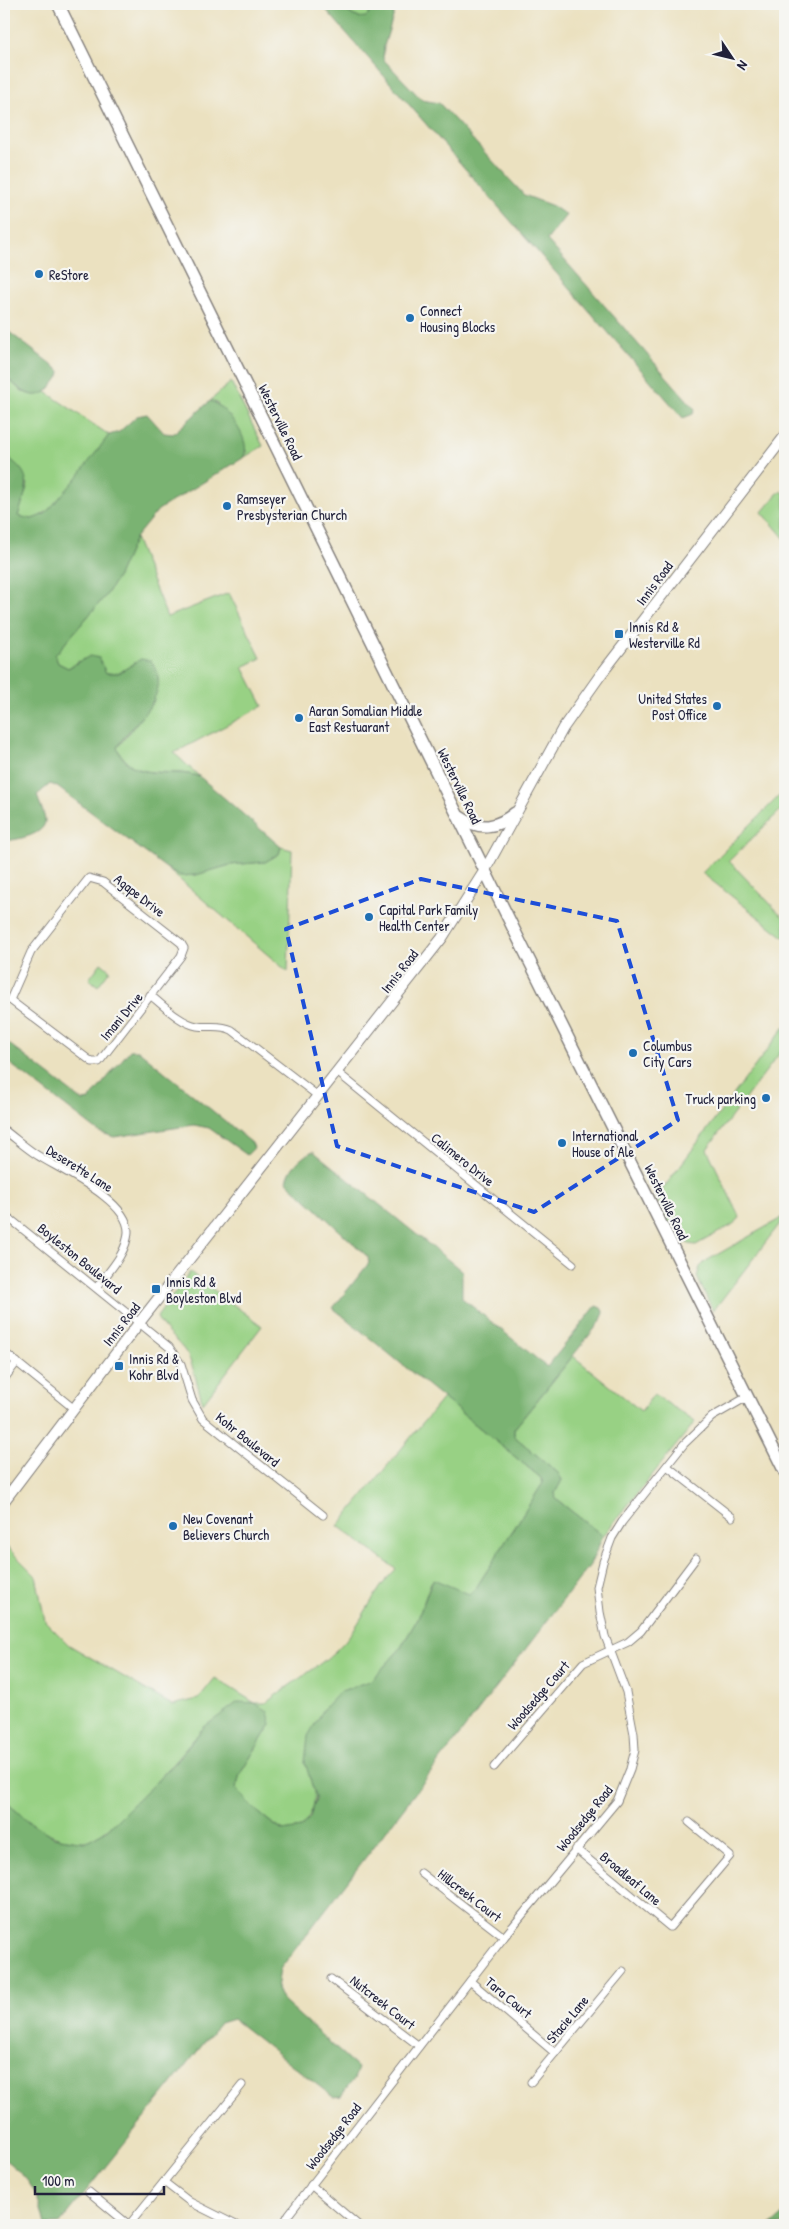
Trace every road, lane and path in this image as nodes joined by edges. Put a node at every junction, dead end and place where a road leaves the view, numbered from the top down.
1 (58, 4) edge
2 (785, 436) edge
3 (514, 813) junction
4 (458, 816) junction
5 (485, 870) junction
6 (15, 988) joint
7 (150, 996) junction
8 (337, 1072) junction
9 (318, 1096) junction
10 (4, 1130) edge
11 (4, 1214) edge
12 (573, 1264) dead end
13 (97, 1288) junction
14 (139, 1323) junction
15 (4, 1352) edge
16 (17, 1362) junction
17 (4, 1379) edge
18 (747, 1397) junction
19 (74, 1408) junction
20 (667, 1466) junction
21 (785, 1472) edge
22 (4, 1501) edge
23 (323, 1515) dead end
24 (732, 1516) dead end
25 (696, 1558) dead end
26 (610, 1649) junction
27 (494, 1767) dead end
28 (689, 1822) dead end
29 (576, 1849) junction
30 (421, 1873) dead end
31 (504, 1937) junction
32 (623, 1971) dead end
33 (331, 1979) dead end
34 (470, 1981) junction
35 (419, 2046) junction
36 (555, 2052) junction
37 (531, 2082) dead end
38 (242, 2085) dead end
39 (164, 2182) junction
40 (311, 2185) junction
41 (89, 2192) dead end
42 (129, 2225) edge
43 (236, 2225) edge
44 (283, 2225) edge
45 (358, 2225) edge

1 - 4 main road, Westerville Road
2 - 3 main road, Innis Road
3 - 4 main road
3 - 5 main road, Innis Road
4 - 5 main road, Westerville Road
5 - 8 main road, Innis Road
5 - 18 main road, Westerville Road
6 - 7 street, Imani Drive
6 - 7 street, Agape Drive
7 - 9 street, Imani Drive
8 - 9 main road, Innis Road
8 - 12 street, Calimero Drive
9 - 14 main road, Innis Road
10 - 13 street, Deserette Lane
11 - 13 street, Boyleston Boulevard
13 - 14 street, Boyleston Boulevard
14 - 19 main road, Innis Road
14 - 23 street, Kohr Boulevard
15 - 16 street
16 - 17 street
16 - 19 street
18 - 20 street, Woodsedge Road
18 - 21 main road, Westerville Road
19 - 22 main road, Innis Road
20 - 24 street
20 - 26 street, Woodsedge Road
25 - 26 street, Woodsedge Court
26 - 27 street, Woodsedge Court
26 - 29 street, Woodsedge Road
28 - 29 street, Broadleaf Lane
29 - 31 street, Woodsedge Road
30 - 31 street, Hillcreek Court
31 - 34 street, Woodsedge Road
32 - 36 street, Stacie Lane
33 - 35 street, Nutcreek Court
34 - 35 street, Woodsedge Road
34 - 36 street, Tara Court
35 - 40 street, Woodsedge Road
36 - 37 street, Stacie Lane
38 - 39 street
39 - 42 street
39 - 43 street
40 - 44 street, Woodsedge Road
40 - 45 street
41 - 42 street

